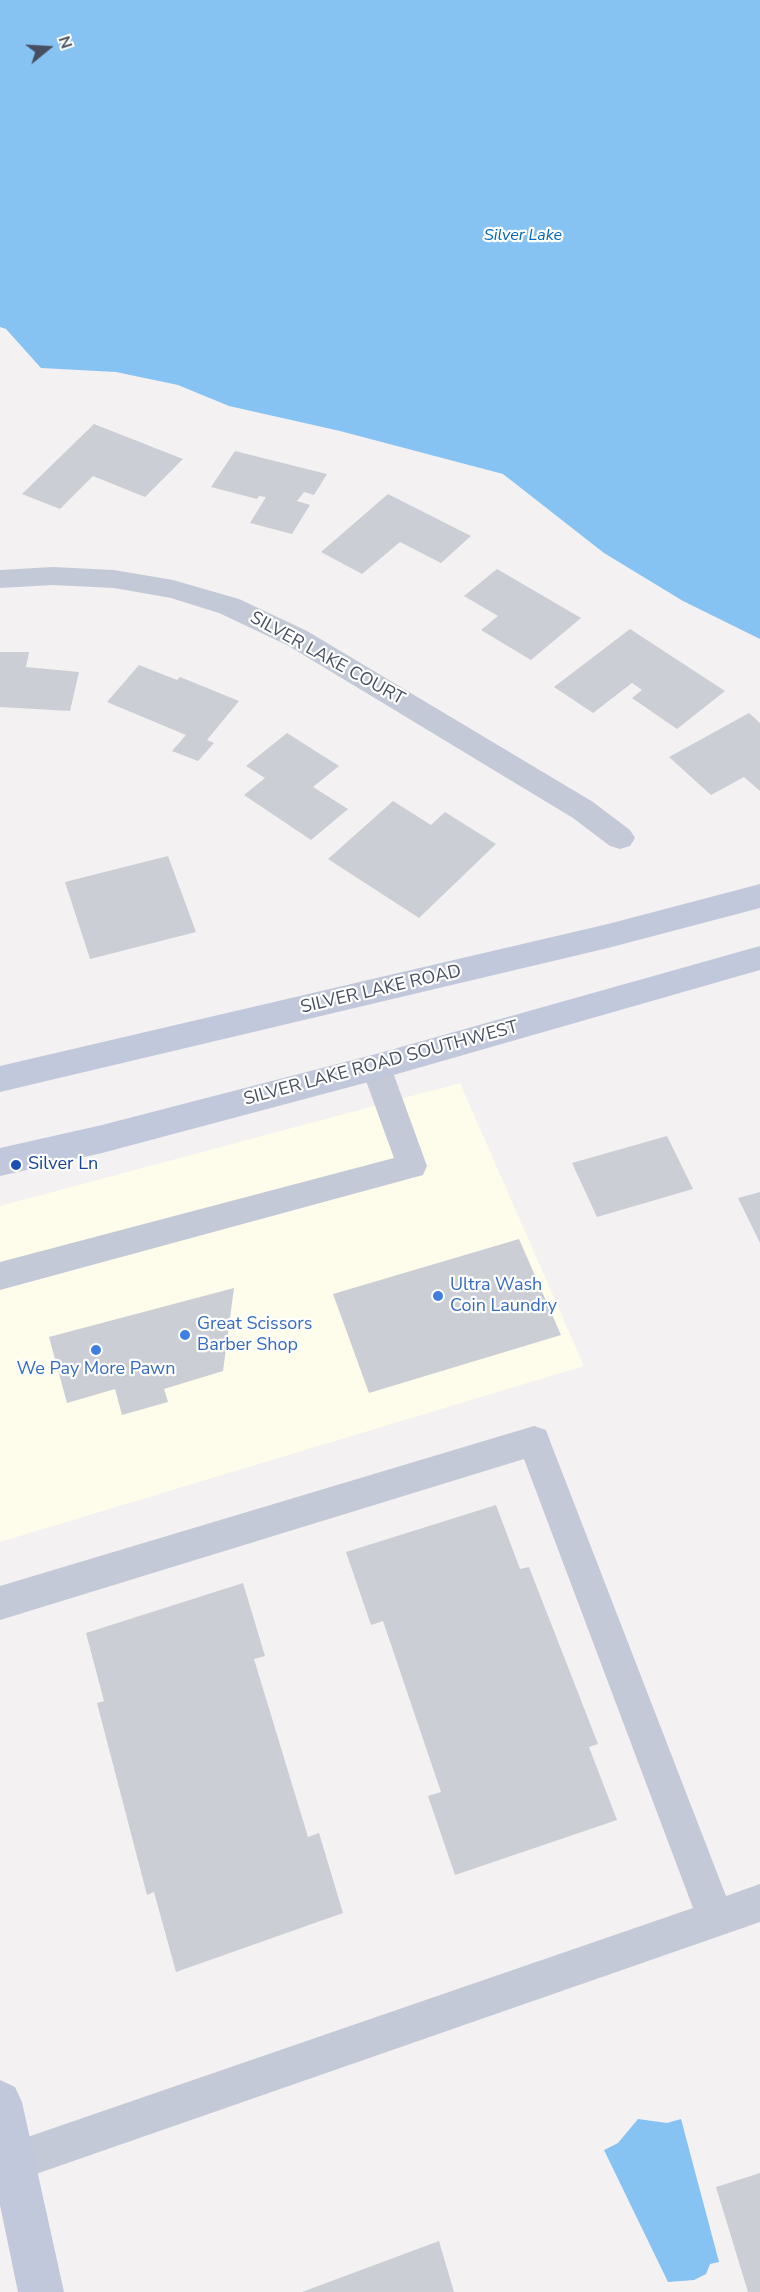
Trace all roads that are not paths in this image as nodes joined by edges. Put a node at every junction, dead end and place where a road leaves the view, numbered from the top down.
1 (0, 579) edge
2 (620, 838) dead end
3 (760, 897) edge
4 (760, 958) edge
5 (376, 1067) junction
6 (0, 1079) edge
7 (0, 1162) edge
8 (0, 1276) edge
9 (0, 1603) edge
10 (760, 1903) edge
11 (716, 1917) junction
12 (0, 2102) edge
13 (13, 2162) junction
14 (41, 2292) edge

1 - 2 street, SILVER LAKE COURT
3 - 6 main road, SILVER LAKE ROAD
4 - 5 main road, SILVER LAKE ROAD SOUTHWEST
5 - 7 main road, SILVER LAKE ROAD SOUTHWEST
5 - 8 lane
9 - 11 lane
10 - 11 lane
11 - 13 lane
12 - 13 main road
13 - 14 main road

